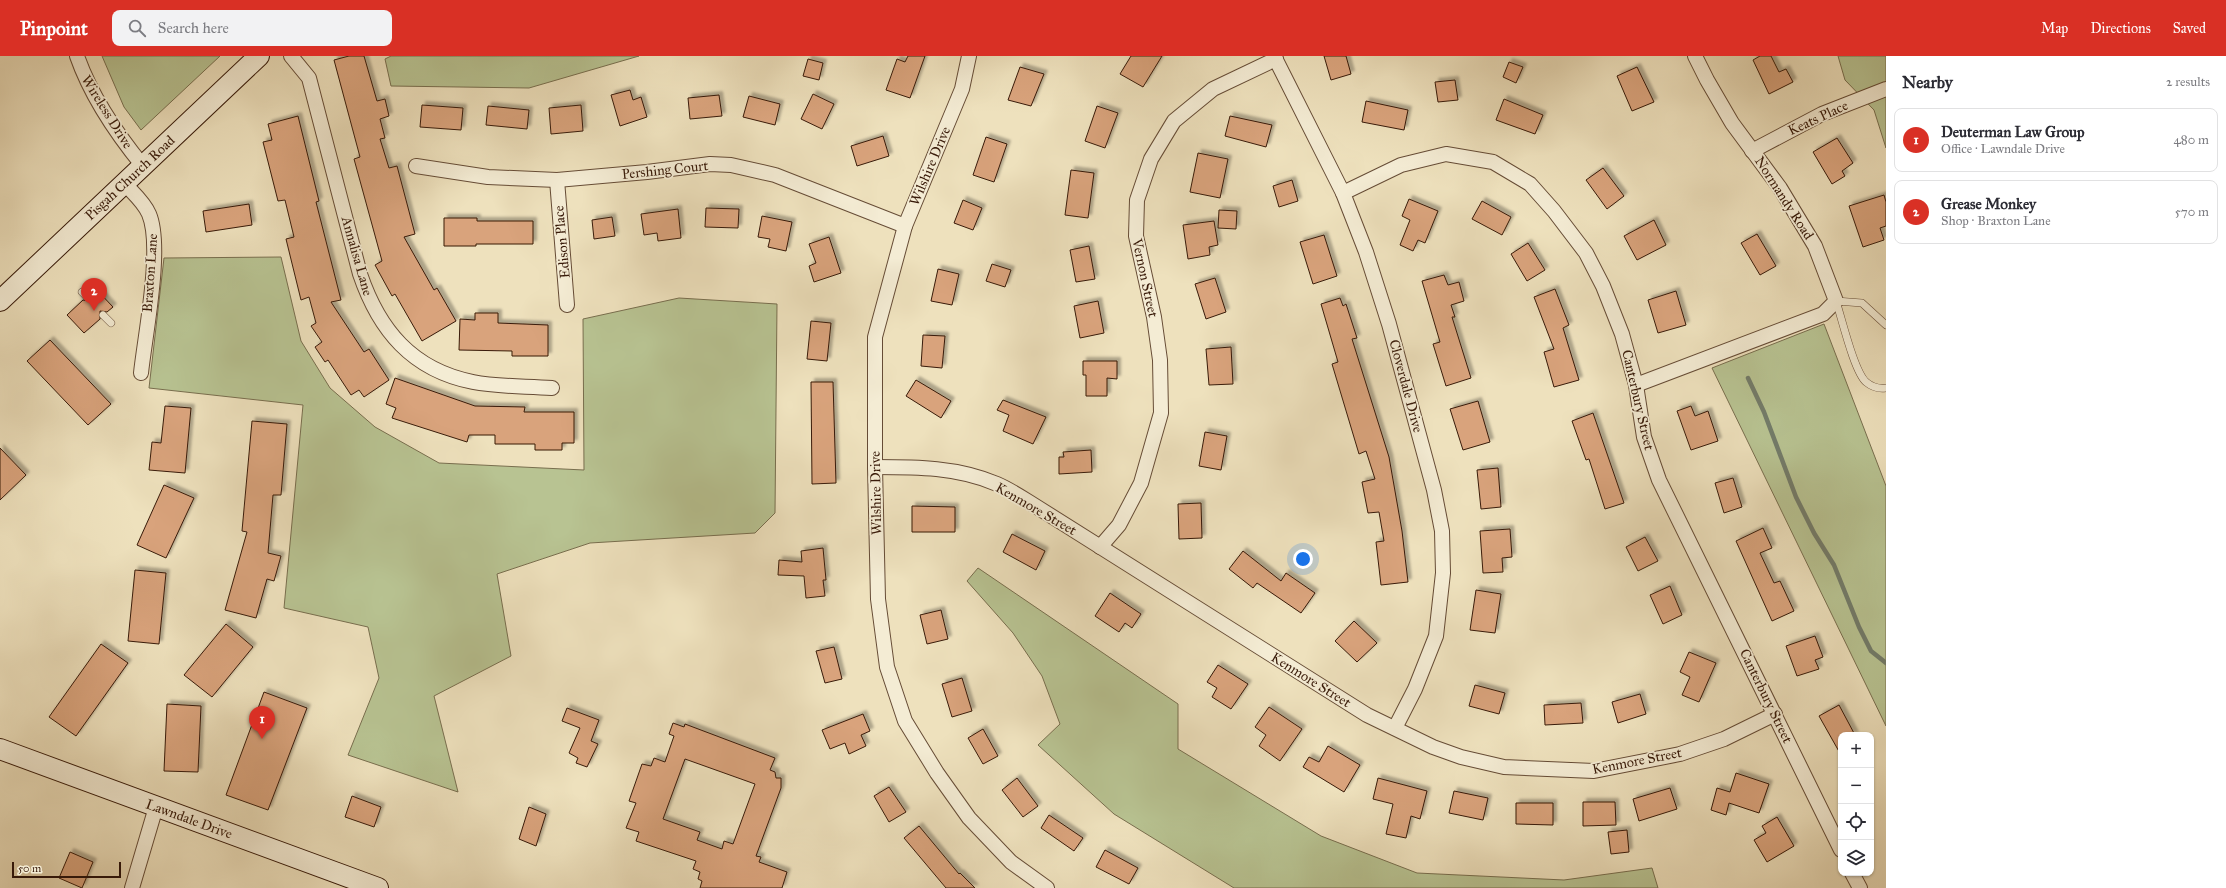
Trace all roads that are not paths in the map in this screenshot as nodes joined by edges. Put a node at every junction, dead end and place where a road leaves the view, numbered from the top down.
1 (77, 56) edge
2 (259, 56) edge
3 (290, 56) edge
4 (969, 56) edge
5 (1695, 56) edge
6 (1275, 57) edge
7 (1886, 89) edge
8 (1752, 150) junction
9 (143, 166) junction
10 (416, 166) dead end
11 (557, 180) junction
12 (124, 183) junction
13 (1343, 193) junction
14 (905, 226) junction
15 (0, 301) edge
16 (1836, 301) junction
17 (567, 305) dead end
18 (103, 315) dead end
19 (111, 323) dead end
20 (1886, 325) edge
21 (141, 373) dead end
22 (1636, 385) junction
23 (552, 388) dead end
24 (1886, 388) edge
25 (875, 467) junction
26 (1100, 547) junction
27 (1775, 714) junction
28 (1395, 728) junction
29 (0, 749) edge
30 (156, 807) junction
31 (1838, 844) edge
32 (1854, 876) edge
33 (132, 888) edge
34 (378, 888) edge
35 (1047, 888) edge
36 (1860, 888) edge

1 - 9 street, Wireless Drive
2 - 9 main road, Pisgah Church Road
3 - 23 street, Annalisa Lane
4 - 14 street, Wilshire Drive
5 - 8 street, Normandy Road
6 - 13 street, Cloverdale Drive
6 - 26 street, Vernon Street
7 - 8 street, Keats Place
8 - 16 street, Normandy Road
9 - 12 main road, Pisgah Church Road
10 - 11 street, Pershing Court
11 - 14 street, Pershing Court
11 - 17 street, Edison Place
12 - 15 main road, Pisgah Church Road
12 - 21 street, Braxton Lane
13 - 22 street, Canterbury Street
13 - 28 street, Cloverdale Drive
14 - 25 street, Wilshire Drive
16 - 20 lane
16 - 22 street
16 - 24 lane
18 - 19 lane
22 - 27 street, Canterbury Street
25 - 26 street, Kenmore Street
25 - 35 street, Wilshire Drive
26 - 28 street, Kenmore Street
27 - 28 street, Kenmore Street
27 - 31 street, Canterbury Street
29 - 30 main road, Lawndale Drive
30 - 33 street
30 - 34 main road, Lawndale Drive
32 - 36 street

